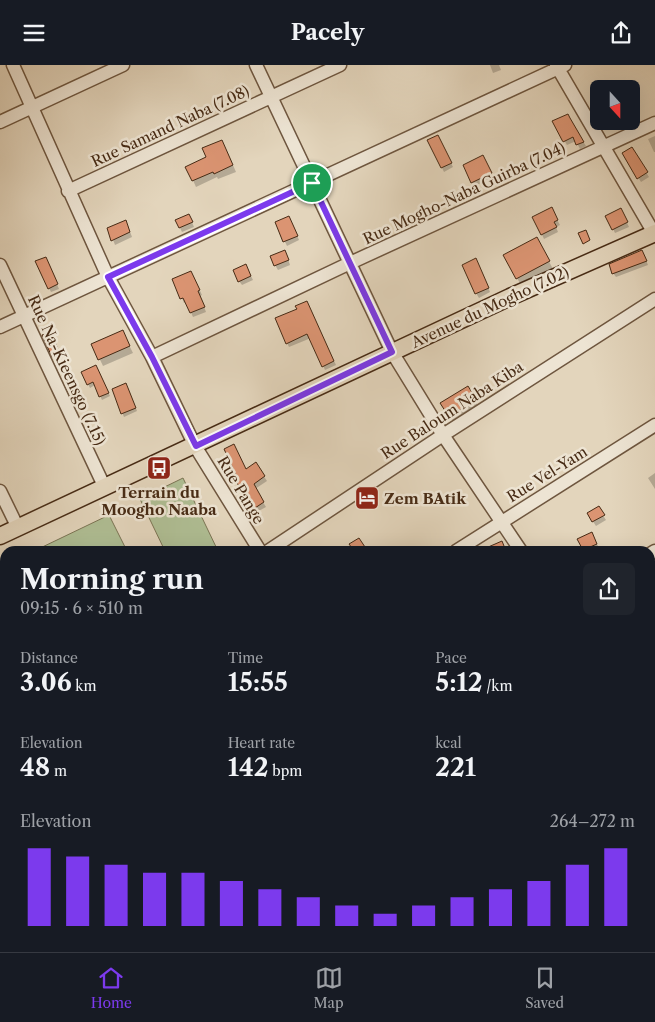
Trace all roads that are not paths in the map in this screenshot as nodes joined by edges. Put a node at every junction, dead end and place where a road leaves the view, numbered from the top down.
1 (13, 65) edge
2 (122, 65) edge
3 (256, 65) edge
4 (340, 65) edge
5 (559, 66) edge
6 (272, 97) junction
7 (31, 108) junction
8 (0, 122) edge
9 (655, 123) edge
10 (604, 147) junction
11 (312, 183) junction
12 (68, 191) junction
13 (655, 234) edge
14 (350, 263) junction
15 (0, 265) edge
16 (108, 277) junction
17 (655, 299) edge
18 (24, 316) junction
19 (0, 327) edge
20 (392, 352) junction
21 (152, 357) junction
22 (655, 425) edge
23 (443, 435) junction
24 (196, 446) junction
25 (105, 488) junction
26 (0, 491) edge
27 (502, 522) junction
28 (18, 528) junction
29 (0, 536) edge
30 (257, 546) edge
31 (276, 546) edge
32 (464, 546) edge
33 (518, 546) edge

1 - 7 street, Rue Pange
2 - 7 street
3 - 6 street
4 - 6 street, Rue Samand Naba (7.08)
5 - 10 street
5 - 11 street
6 - 11 street
6 - 12 street, Rue Samand Naba (7.08)
7 - 8 street
7 - 12 street, Rue Pange
9 - 10 street, Rue Mogho-Naba Guirba (7.04)
10 - 13 street
10 - 14 street, Rue Mogho-Naba Guirba (7.04)
11 - 14 street
11 - 16 street
12 - 16 street, Rue Pange
13 - 20 main road, Avenue du Mogho (7.02)
14 - 20 street
14 - 21 street, Rue Mogho-Naba Guirba (7.04)
15 - 18 street, Rue Na-Kieensgo (7.15)
16 - 18 street
16 - 21 street, Rue Pange
17 - 23 street, Rue Baloum Naba Kiba
18 - 19 street
18 - 25 street, Rue Na-Kieensgo (7.15)
20 - 23 street
20 - 24 main road, Avenue du Mogho (7.02)
21 - 24 street, Rue Pange
22 - 27 street, Rue Vel-Yam
23 - 27 street
23 - 31 street, Rue Baloum Naba Kiba
24 - 25 main road, Avenue du Mogho (7.02)
24 - 30 street, Rue Pange
25 - 28 main road, Avenue du Mogho (7.02)
26 - 28 street
27 - 32 street, Rue Vel-Yam
27 - 33 street
28 - 29 main road, Avenue du Mogho (7.02)

